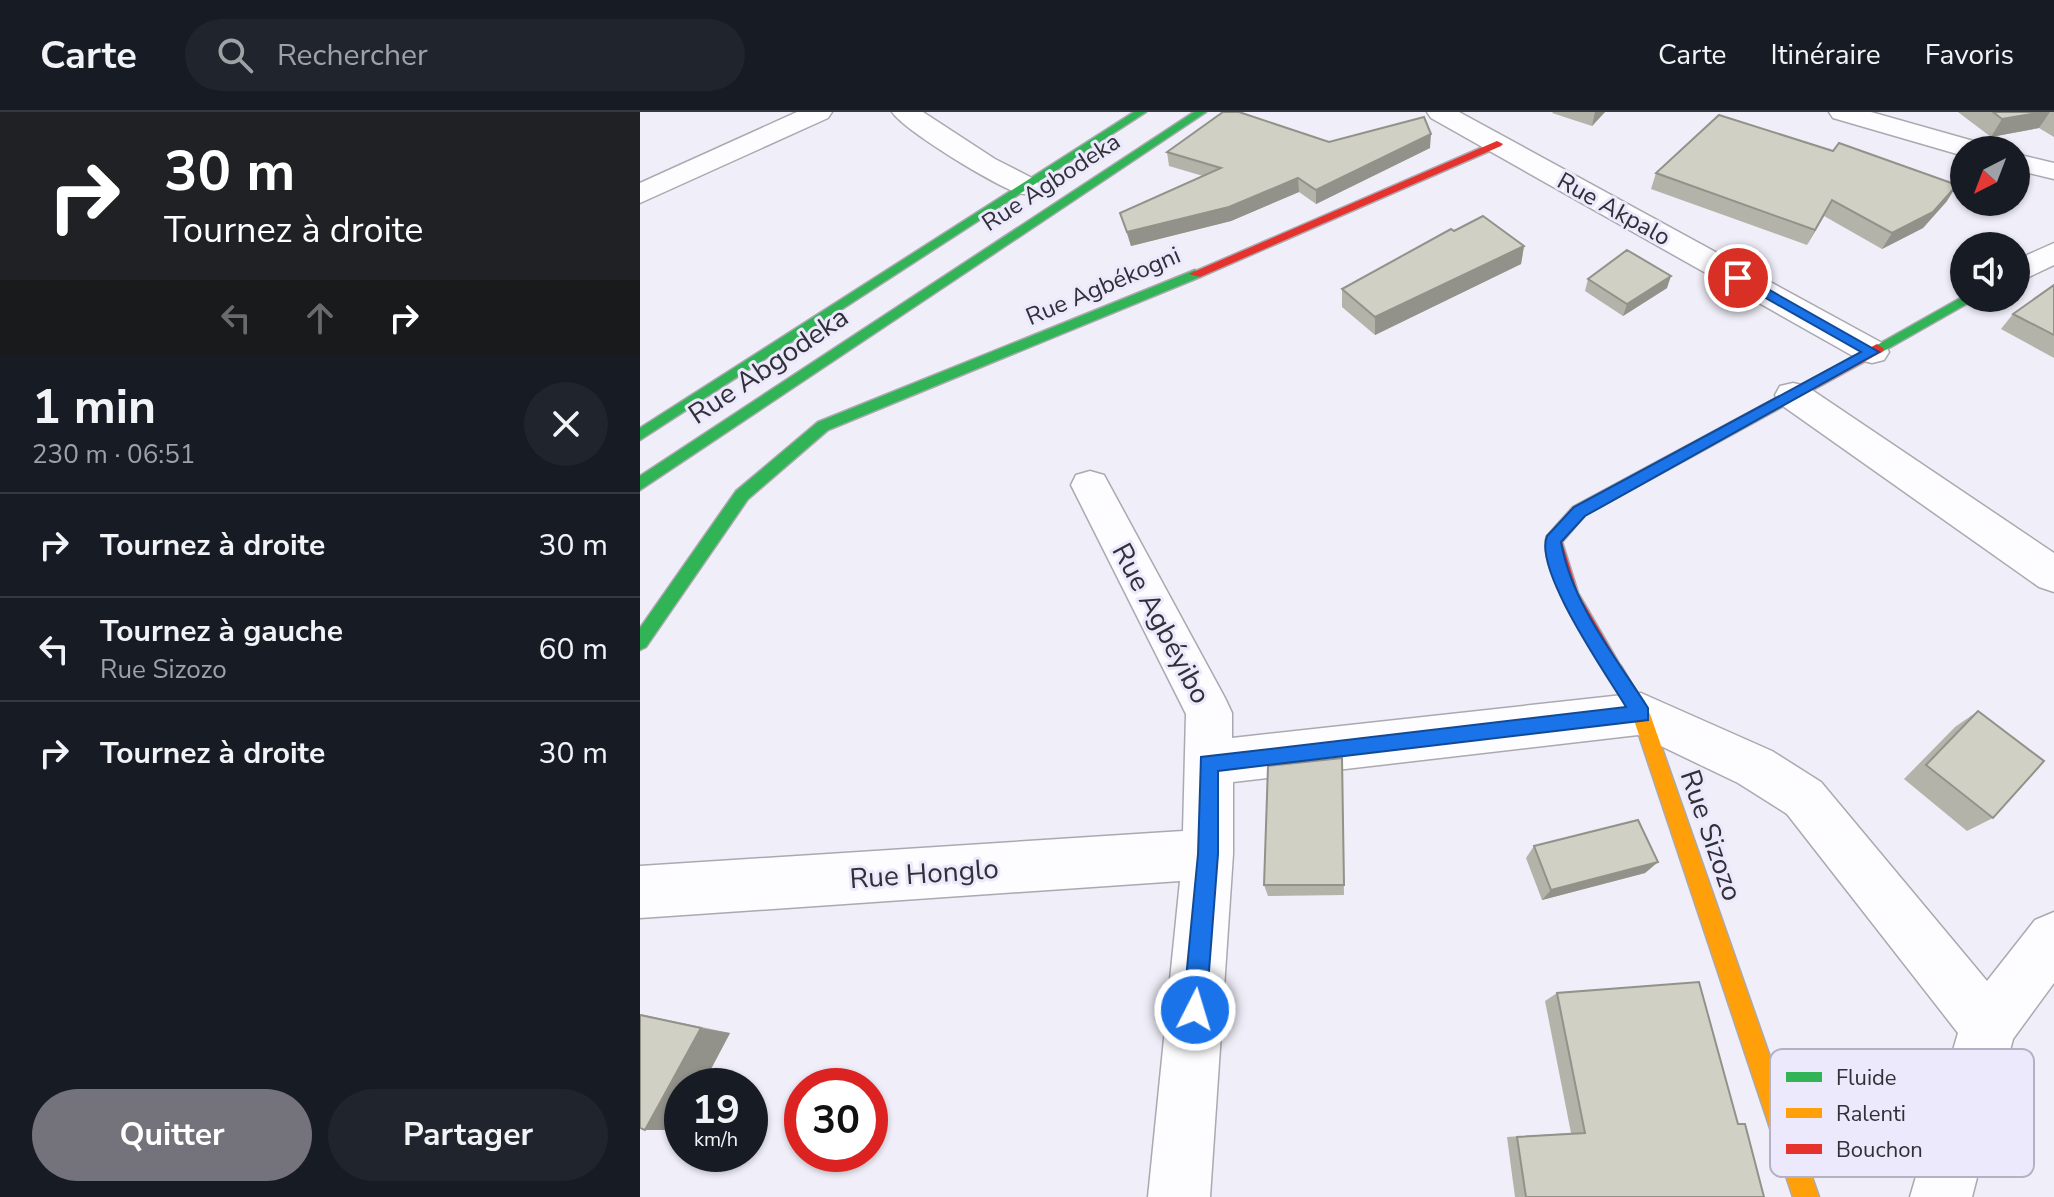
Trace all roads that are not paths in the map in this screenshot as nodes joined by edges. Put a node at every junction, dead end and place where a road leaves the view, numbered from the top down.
1 (819, 112) edge
2 (905, 112) edge
3 (1141, 112) edge
4 (1201, 112) edge
5 (1440, 112) edge
6 (1842, 112) edge
7 (1950, 143) edge
8 (1497, 144) junction
9 (2030, 165) edge
10 (2054, 171) edge
11 (1026, 186) junction
12 (640, 194) edge
13 (2054, 252) edge
14 (2030, 265) edge
15 (898, 268) joint
16 (928, 292) joint
17 (1950, 309) edge
18 (1872, 352) junction
19 (1793, 395) junction
20 (640, 435) edge
21 (640, 484) edge
22 (1090, 485) dead end
23 (2054, 575) edge
24 (640, 642) edge
25 (1641, 714) junction
26 (1208, 763) junction
27 (1208, 854) junction
28 (640, 892) edge
29 (2054, 939) edge
30 (1988, 1026) junction
31 (1982, 1049) edge
32 (1770, 1092) edge
33 (1799, 1177) edge
34 (1946, 1177) edge
35 (1179, 1197) edge
36 (1806, 1197) edge
37 (1941, 1197) edge

1 - 12 street
2 - 11 street
3 - 11 street, Rue Agbodeka
4 - 16 street, Rue Agbodeka
5 - 8 street, Rue Akpalo
6 - 7 street
8 - 18 street, Rue Akpalo
8 - 24 street, Rue Agbékogni
9 - 10 street
11 - 15 street, Rue Agbodeka
13 - 14 street
15 - 20 street, Rue Abgodeka
16 - 21 street, Rue Abgodeka
17 - 18 street
18 - 19 street
19 - 23 street
19 - 25 street, Rue Sizozo
22 - 26 street, Rue Agbéyibo
25 - 26 street
25 - 30 street
25 - 32 street, Rue Sizozo
26 - 27 street, Rue Agbéyibo
27 - 28 street, Rue Honglo
27 - 35 street, Rue Agbéyibo
29 - 30 street
30 - 31 street
33 - 36 street, Rue Sizozo
34 - 37 street

